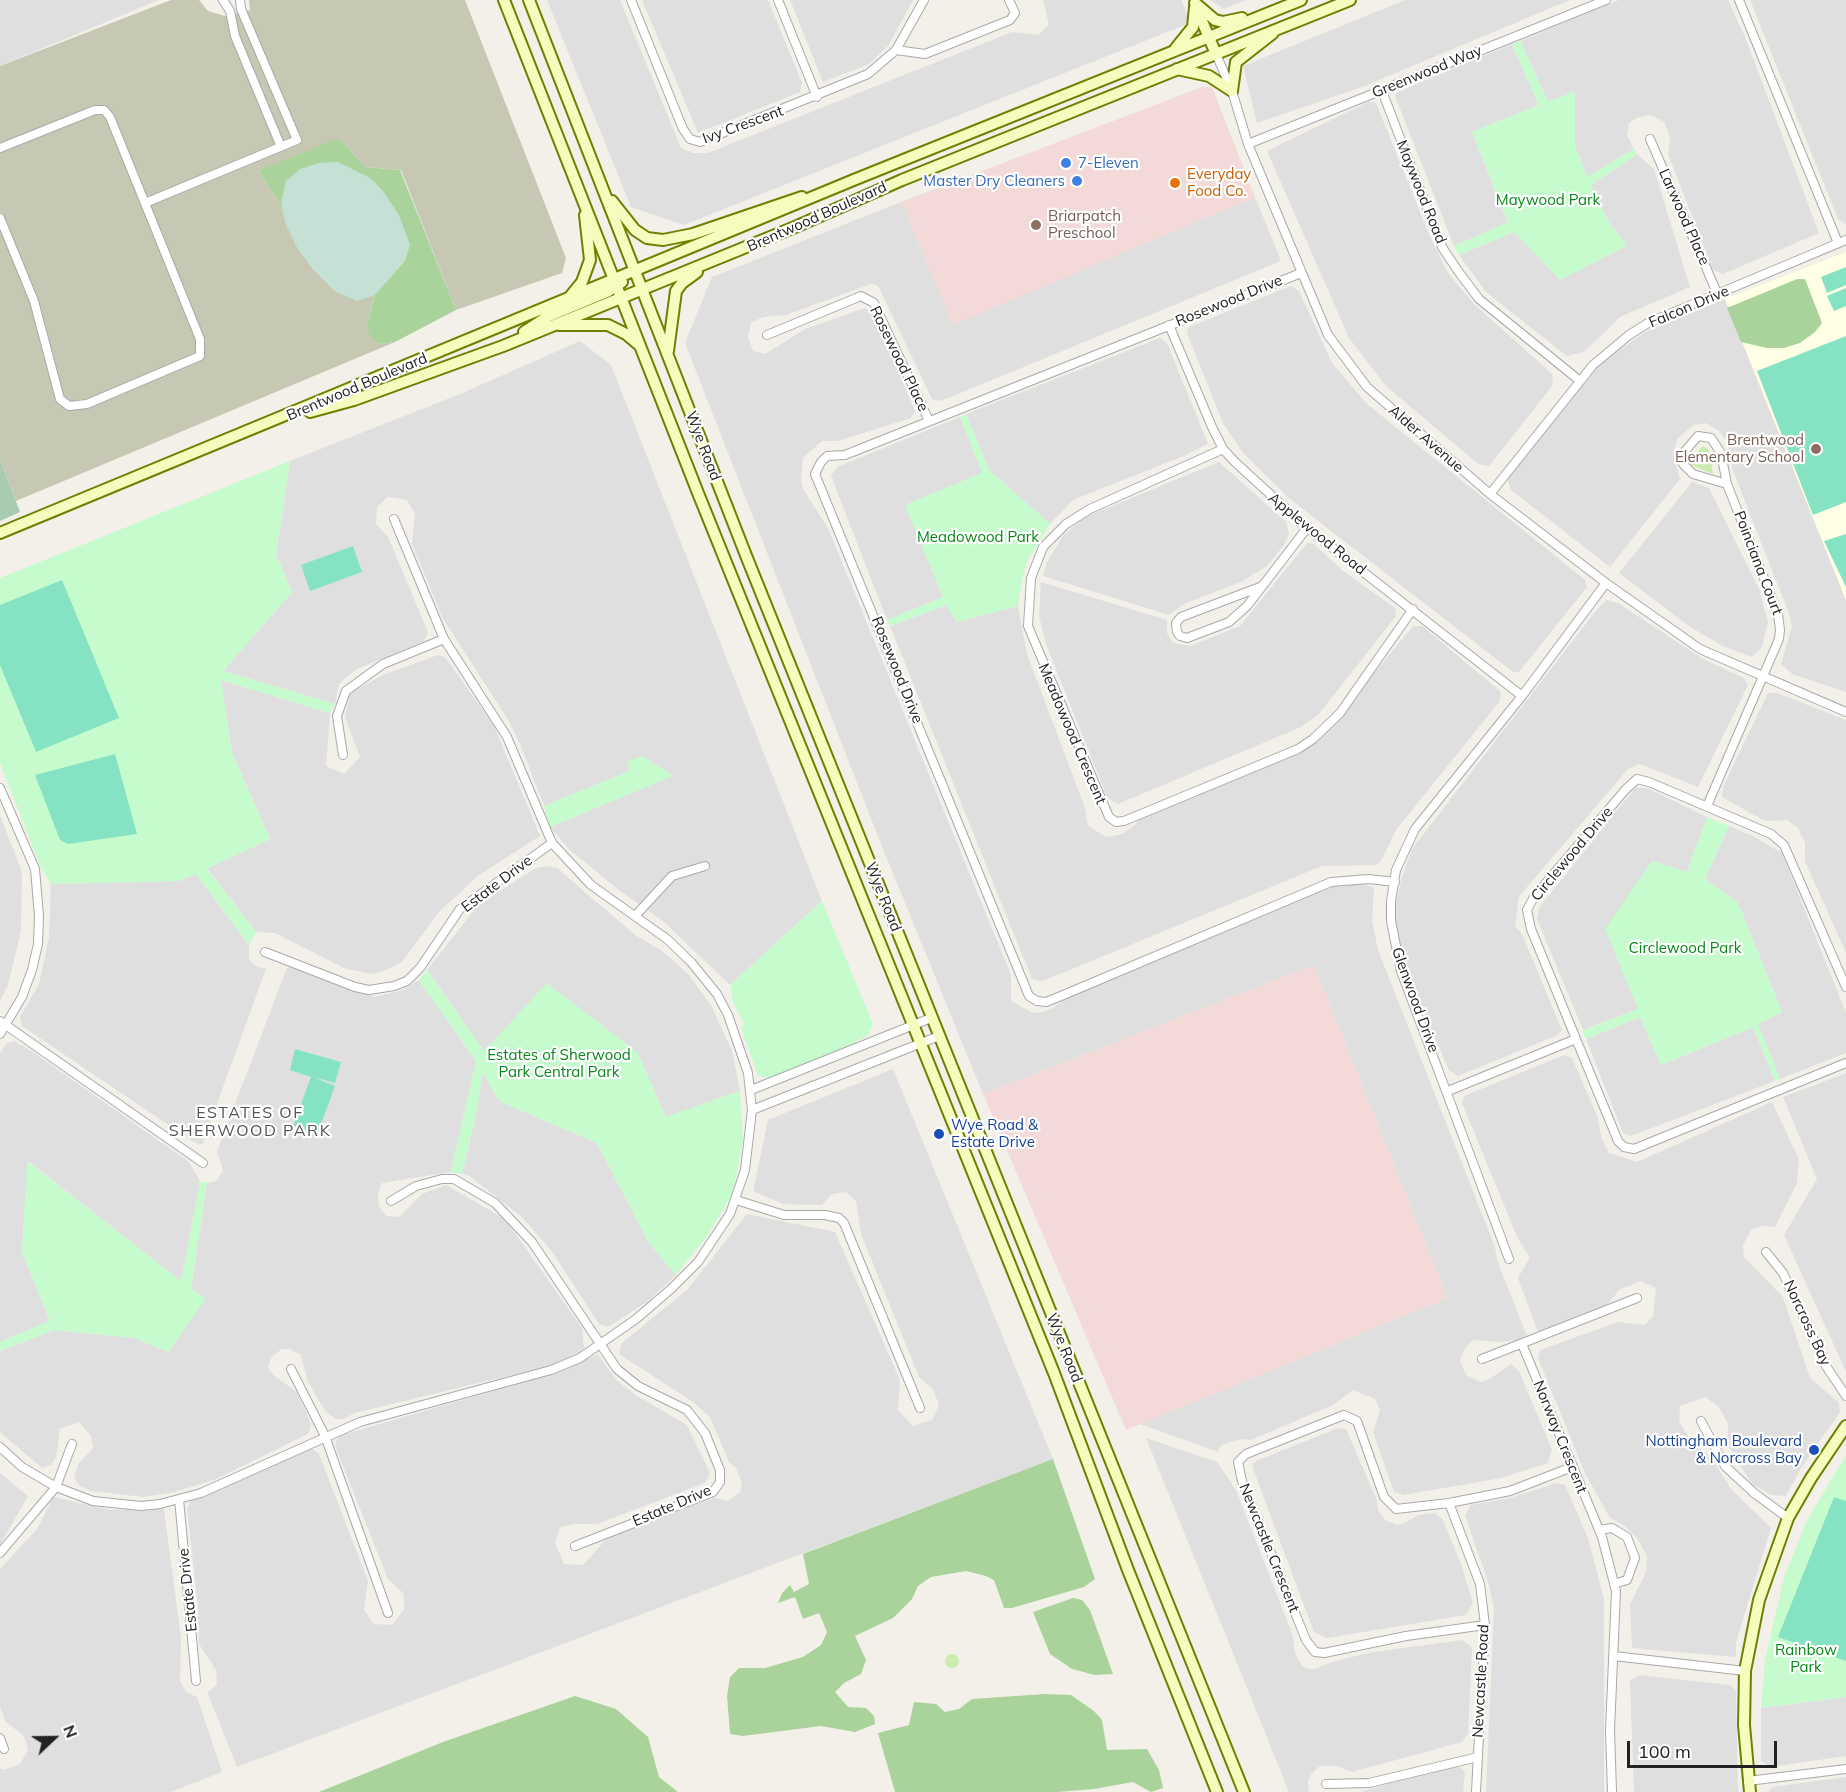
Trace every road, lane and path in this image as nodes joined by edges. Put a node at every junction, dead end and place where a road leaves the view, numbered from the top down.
1 (223, 0) edge
2 (240, 0) edge
3 (504, 0) edge
4 (530, 0) edge
5 (631, 0) edge
6 (778, 0) edge
7 (924, 0) edge
8 (1009, 0) edge
9 (1302, 0) edge
10 (1350, 0) edge
11 (1606, 0) edge
12 (1740, 0) edge
13 (1194, 2) edge
14 (1268, 13) junction
15 (1277, 29) junction
16 (1208, 37) junction
17 (896, 50) junction
18 (1174, 51) junction
19 (1216, 54) junction
20 (1178, 69) junction
21 (1232, 91) junction
22 (1382, 91) junction
23 (817, 97) junction
24 (1650, 140) dead end
25 (1248, 144) junction
26 (281, 147) junction
27 (0, 148) edge
28 (856, 179) junction
29 (607, 194) junction
30 (145, 202) junction
31 (585, 203) junction
32 (0, 218) edge
33 (1842, 241) edge
34 (712, 262) junction
35 (636, 271) junction
36 (1301, 273) junction
37 (616, 283) junction
38 (642, 289) junction
39 (1718, 295) junction
40 (622, 298) junction
41 (568, 300) junction
42 (556, 325) junction
43 (1170, 325) junction
44 (766, 335) dead end
45 (503, 346) junction
46 (667, 354) junction
47 (648, 363) junction
48 (1580, 381) junction
49 (279, 420) junction
50 (929, 421) junction
51 (1223, 449) junction
52 (1727, 484) junction
53 (1490, 494) junction
54 (394, 519) dead end
55 (1307, 528) junction
56 (0, 533) edge
57 (1606, 583) junction
58 (1260, 588) junction
59 (1413, 609) junction
60 (444, 639) junction
61 (1763, 677) junction
62 (1522, 696) junction
63 (1846, 712) edge
64 (343, 755) dead end
65 (0, 788) edge
66 (1707, 806) junction
67 (552, 843) junction
68 (705, 866) dead end
69 (1395, 882) junction
70 (635, 916) junction
71 (265, 952) dead end
72 (1846, 987) edge
73 (932, 1018) junction
74 (3, 1023) edge
75 (914, 1025) junction
76 (0, 1034) edge
77 (939, 1036) junction
78 (1576, 1039) junction
79 (922, 1043) junction
80 (1846, 1063) edge
81 (751, 1090) junction
82 (1448, 1091) junction
83 (752, 1110) junction
84 (203, 1163) dead end
85 (736, 1200) junction
86 (391, 1202) dead end
87 (1766, 1252) dead end
88 (1509, 1259) dead end
89 (1637, 1298) dead end
90 (1522, 1344) junction
91 (599, 1345) junction
92 (1482, 1359) dead end
93 (291, 1369) dead end
94 (1846, 1396) edge
95 (920, 1408) dead end
96 (1701, 1421) dead end
97 (1846, 1426) edge
98 (326, 1436) junction
99 (72, 1444) dead end
100 (0, 1447) edge
101 (1572, 1467) junction
102 (56, 1487) junction
103 (179, 1499) junction
104 (1449, 1503) junction
105 (1788, 1518) junction
106 (1599, 1530) junction
107 (575, 1546) dead end
108 (0, 1553) edge
109 (1614, 1584) junction
110 (388, 1613) dead end
111 (1485, 1625) junction
112 (1614, 1656) junction
113 (1745, 1671) junction
114 (196, 1681) dead end
115 (0, 1738) edge
116 (4, 1749) dead end
117 (1478, 1757) junction
118 (1846, 1769) edge
119 (1326, 1784) dead end
120 (1749, 1787) edge
121 (1216, 1792) edge
122 (1244, 1792) edge
123 (1476, 1792) edge
124 (1612, 1792) edge

1 - 26 street
2 - 26 street
3 - 31 main road, Wye Road
4 - 29 main road, Wye Road
5 - 23 street, Ivy Crescent
6 - 23 street
7 - 17 street, Ivy Crescent
8 - 17 street
9 - 14 main road, Brentwood Boulevard
10 - 15 main road, Brentwood Boulevard
11 - 22 street, Greenwood Way
12 - 33 street
13 - 14 main road
13 - 16 main road, Alder Avenue
13 - 18 main road
14 - 16 main road, Brentwood Boulevard
15 - 19 main road, Brentwood Boulevard
15 - 21 main road
16 - 18 main road, Brentwood Boulevard
16 - 19 main road, Alder Avenue
17 - 23 street, Ivy Crescent
18 - 28 main road, Brentwood Boulevard
19 - 20 main road, Brentwood Boulevard
19 - 21 street, Alder Avenue
20 - 21 main road
20 - 34 main road, Brentwood Boulevard
21 - 25 street, Alder Avenue
22 - 25 street, Greenwood Way
22 - 48 street, Maywood Road
24 - 39 street, Larwood Place
25 - 36 street, Alder Avenue
26 - 30 street
27 - 30 street
28 - 29 main road
28 - 35 main road, Brentwood Boulevard
29 - 35 main road, Wye Road
30 - 32 street
31 - 37 main road, Wye Road
31 - 41 main road
33 - 39 street, Falcon Drive
34 - 38 main road, Brentwood Boulevard
34 - 46 main road
35 - 37 main road, Brentwood Boulevard
35 - 38 main road, Wye Road
36 - 43 street, Rosewood Drive
36 - 53 street, Alder Avenue
37 - 40 main road, Wye Road
37 - 41 main road, Brentwood Boulevard
37 - 45 main road
38 - 40 main road, Brentwood Boulevard
38 - 46 main road, Wye Road
39 - 48 street, Falcon Drive
40 - 42 main road, Brentwood Boulevard
40 - 47 main road, Wye Road
41 - 49 main road, Brentwood Boulevard
42 - 45 main road, Brentwood Boulevard
42 - 47 main road
43 - 50 street, Rosewood Drive
43 - 51 street, Applewood Road
44 - 50 street, Rosewood Place
45 - 49 main road, Brentwood Boulevard
46 - 73 main road, Wye Road
47 - 75 main road, Wye Road
48 - 53 street, Falcon Drive
49 - 56 main road, Brentwood Boulevard
50 - 69 street, Rosewood Drive
51 - 55 street, Applewood Road
51 - 59 street, Meadowood Crescent
52 - 52 street, Poinciana Court
52 - 61 street, Poinciana Court
53 - 57 street, Alder Avenue
54 - 60 street
55 - 58 street
55 - 59 street, Applewood Road
57 - 61 street, Alder Avenue
57 - 62 street, Glenwood Drive
58 - 58 street
59 - 62 street, Applewood Road
60 - 64 street
60 - 67 street
61 - 63 street, Alder Avenue
61 - 66 street
62 - 69 street, Glenwood Drive
65 - 74 street
66 - 72 street, Circlewood Drive
66 - 78 street, Circlewood Drive
67 - 70 street
67 - 71 street, Estate Drive
68 - 70 street
69 - 82 street, Glenwood Drive
70 - 81 street
73 - 75 street
73 - 77 main road, Wye Road
74 - 76 street
74 - 84 street
75 - 79 main road, Wye Road
75 - 81 street
77 - 79 street
77 - 122 main road, Wye Road
78 - 80 street, Circlewood Drive
78 - 82 street
79 - 83 street
79 - 121 main road, Wye Road
81 - 83 street
82 - 88 street, Glenwood Drive
83 - 85 street
85 - 91 street
85 - 95 street
86 - 91 street, Estate Drive
87 - 94 street, Norcross Bay
89 - 90 street
90 - 92 street
90 - 101 street, Norway Crescent
91 - 98 street
91 - 107 street, Estate Drive
93 - 98 street
96 - 105 street
97 - 105 main road
98 - 103 street
98 - 110 street
99 - 102 street
100 - 102 street
101 - 104 street, Newcastle Crescent
101 - 106 street, Norway Crescent
102 - 103 street
102 - 108 street
103 - 114 street, Estate Drive
104 - 111 street, Newcastle Road
104 - 111 street, Newcastle Crescent
105 - 113 main road
106 - 109 street, Norway Crescent
106 - 109 street
109 - 112 street, Norway Crescent
111 - 117 street, Newcastle Road
112 - 113 street
112 - 124 street, Norway Crescent
113 - 120 main road
115 - 116 street
117 - 119 street
117 - 123 street, Newcastle Road
118 - 120 street

